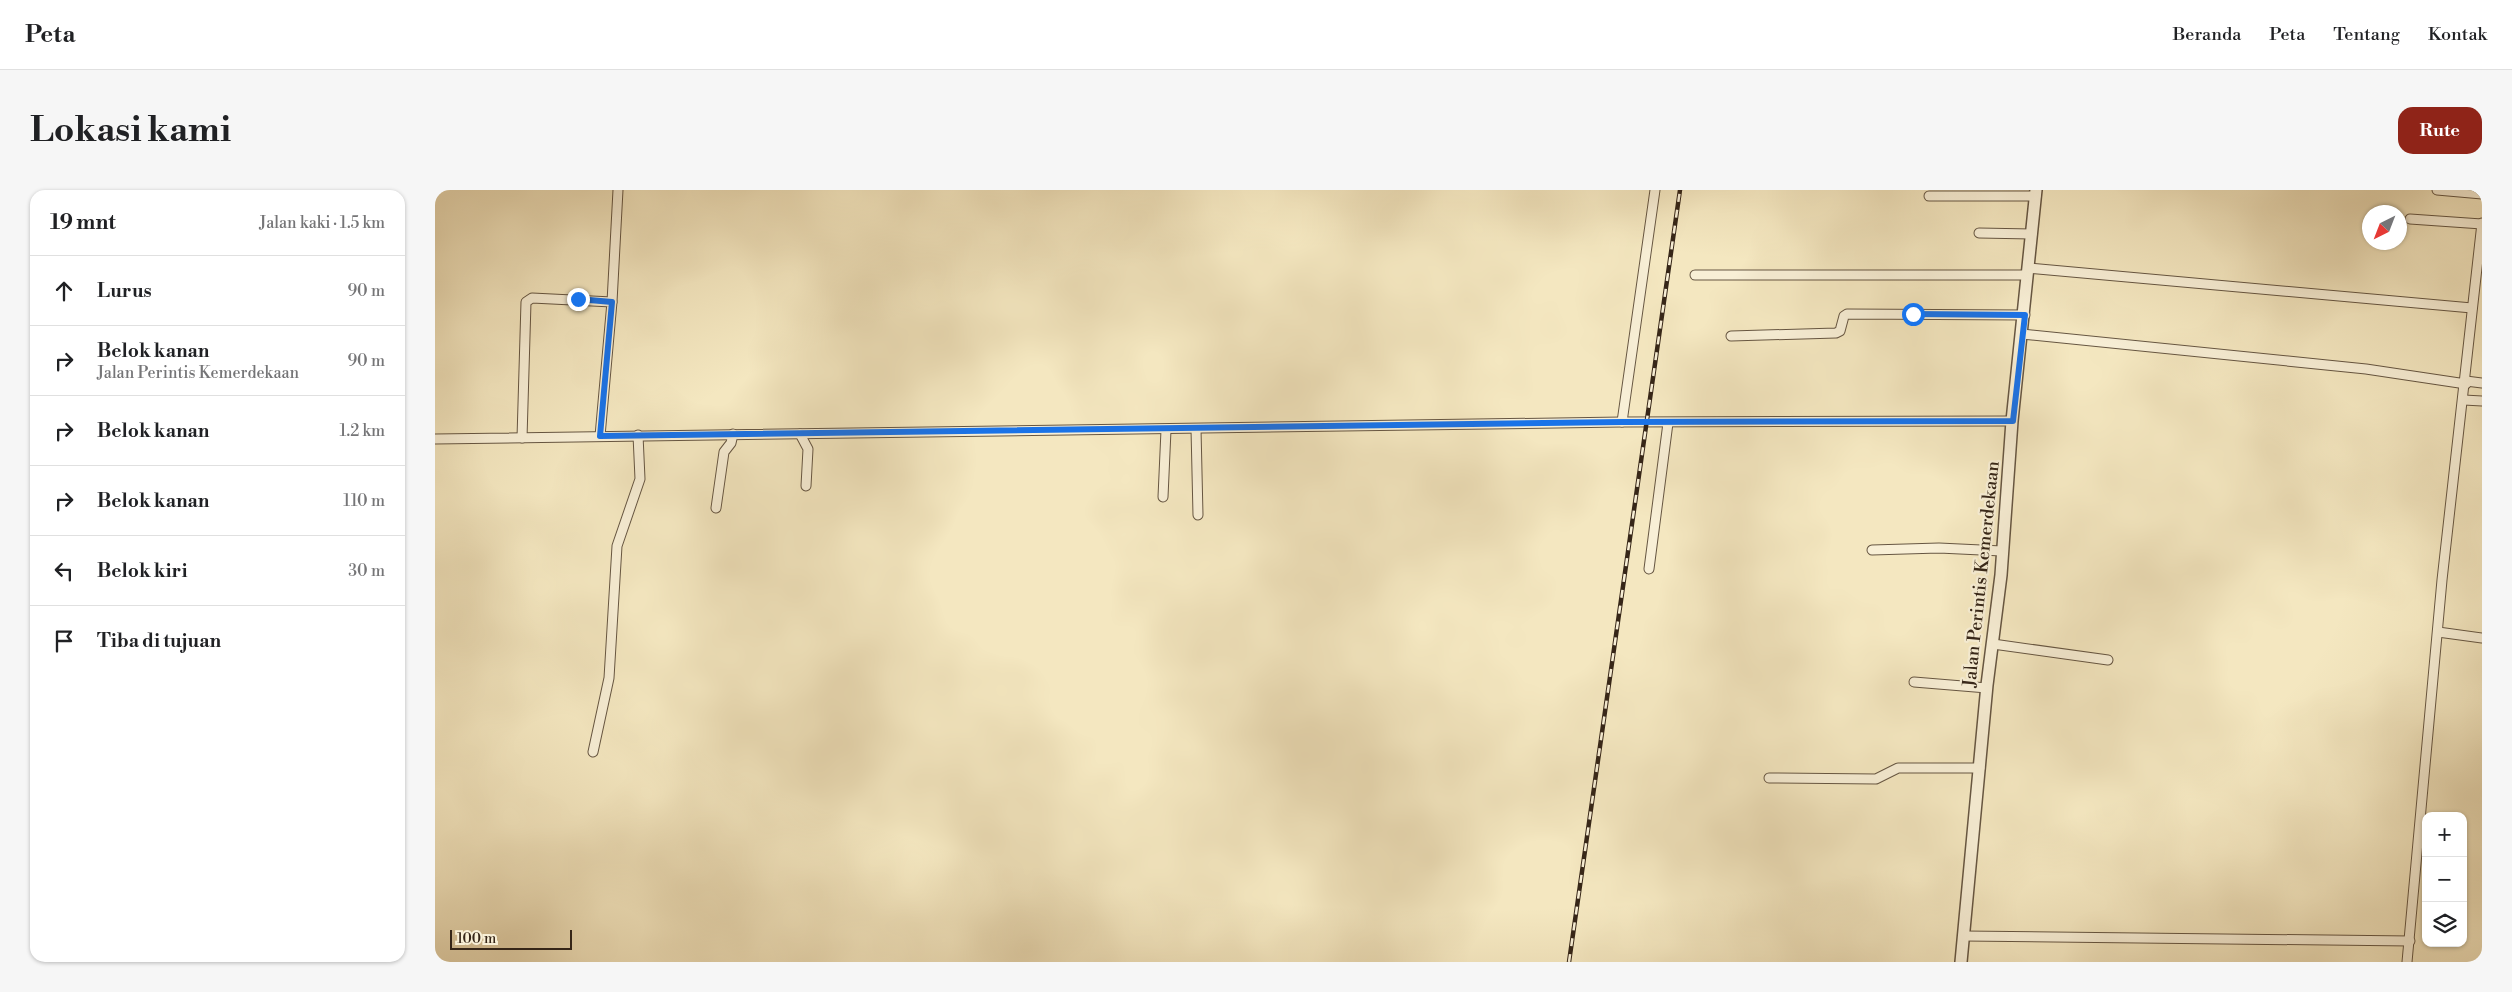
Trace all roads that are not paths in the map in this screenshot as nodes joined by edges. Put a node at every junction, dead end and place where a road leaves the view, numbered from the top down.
1 (618, 190) edge
2 (1655, 190) edge
3 (2437, 190) edge
4 (2036, 193) edge
5 (2482, 194) edge
6 (1929, 196) dead end
7 (2410, 219) dead end
8 (2482, 223) edge
9 (1979, 233) dead end
10 (2032, 234) junction
11 (2480, 257) edge
12 (2028, 271) junction
13 (1695, 275) dead end
14 (612, 302) junction
15 (2472, 308) junction
16 (2025, 315) junction
17 (2023, 334) junction
18 (1731, 336) dead end
19 (2466, 383) junction
20 (2482, 383) edge
21 (2464, 400) junction
22 (2482, 401) edge
23 (2013, 421) junction
24 (1622, 422) junction
25 (1667, 423) junction
26 (1196, 429) junction
27 (1166, 430) junction
28 (733, 434) junction
29 (800, 434) junction
30 (638, 435) junction
31 (600, 436) junction
32 (435, 438) edge
33 (522, 438) junction
34 (806, 486) dead end
35 (1163, 497) dead end
36 (716, 508) dead end
37 (1197, 515) dead end
38 (1872, 550) dead end
39 (2002, 551) junction
40 (1649, 569) dead end
41 (2438, 632) junction
42 (2482, 638) edge
43 (1993, 644) junction
44 (2108, 660) dead end
45 (1914, 682) dead end
46 (1987, 688) junction
47 (593, 752) dead end
48 (1980, 768) junction
49 (1769, 778) dead end
50 (1964, 936) junction
51 (2410, 941) junction
52 (1961, 962) edge
53 (2407, 962) edge

1 - 14 street
2 - 24 street
3 - 5 street
4 - 6 street
4 - 10 street, Jalan Perintis Kemerdekaan
7 - 8 street
8 - 11 street
9 - 10 street
10 - 12 street, Jalan Perintis Kemerdekaan
11 - 15 street
12 - 13 street
12 - 15 street
12 - 16 street, Jalan Perintis Kemerdekaan
14 - 31 street
14 - 33 street
15 - 19 street
16 - 17 street, Jalan Perintis Kemerdekaan
16 - 18 street
17 - 19 street
17 - 23 street, Jalan Perintis Kemerdekaan
19 - 20 street
19 - 21 street
21 - 22 street
21 - 41 street
23 - 25 street
23 - 39 street, Jalan Perintis Kemerdekaan
24 - 25 street
24 - 26 street
25 - 40 street
26 - 27 street
26 - 37 street
27 - 29 street
27 - 35 street
28 - 29 street
28 - 30 street
28 - 36 street
29 - 34 street
30 - 31 street
30 - 47 street
31 - 33 street
32 - 33 street
38 - 39 street
39 - 43 street, Jalan Perintis Kemerdekaan
41 - 42 street
41 - 51 street
43 - 44 street
43 - 46 street, Jalan Perintis Kemerdekaan
45 - 46 street
46 - 48 street, Jalan Perintis Kemerdekaan
48 - 49 street
48 - 50 street, Jalan Perintis Kemerdekaan
50 - 51 street
50 - 52 street, Jalan Perintis Kemerdekaan
51 - 53 street

